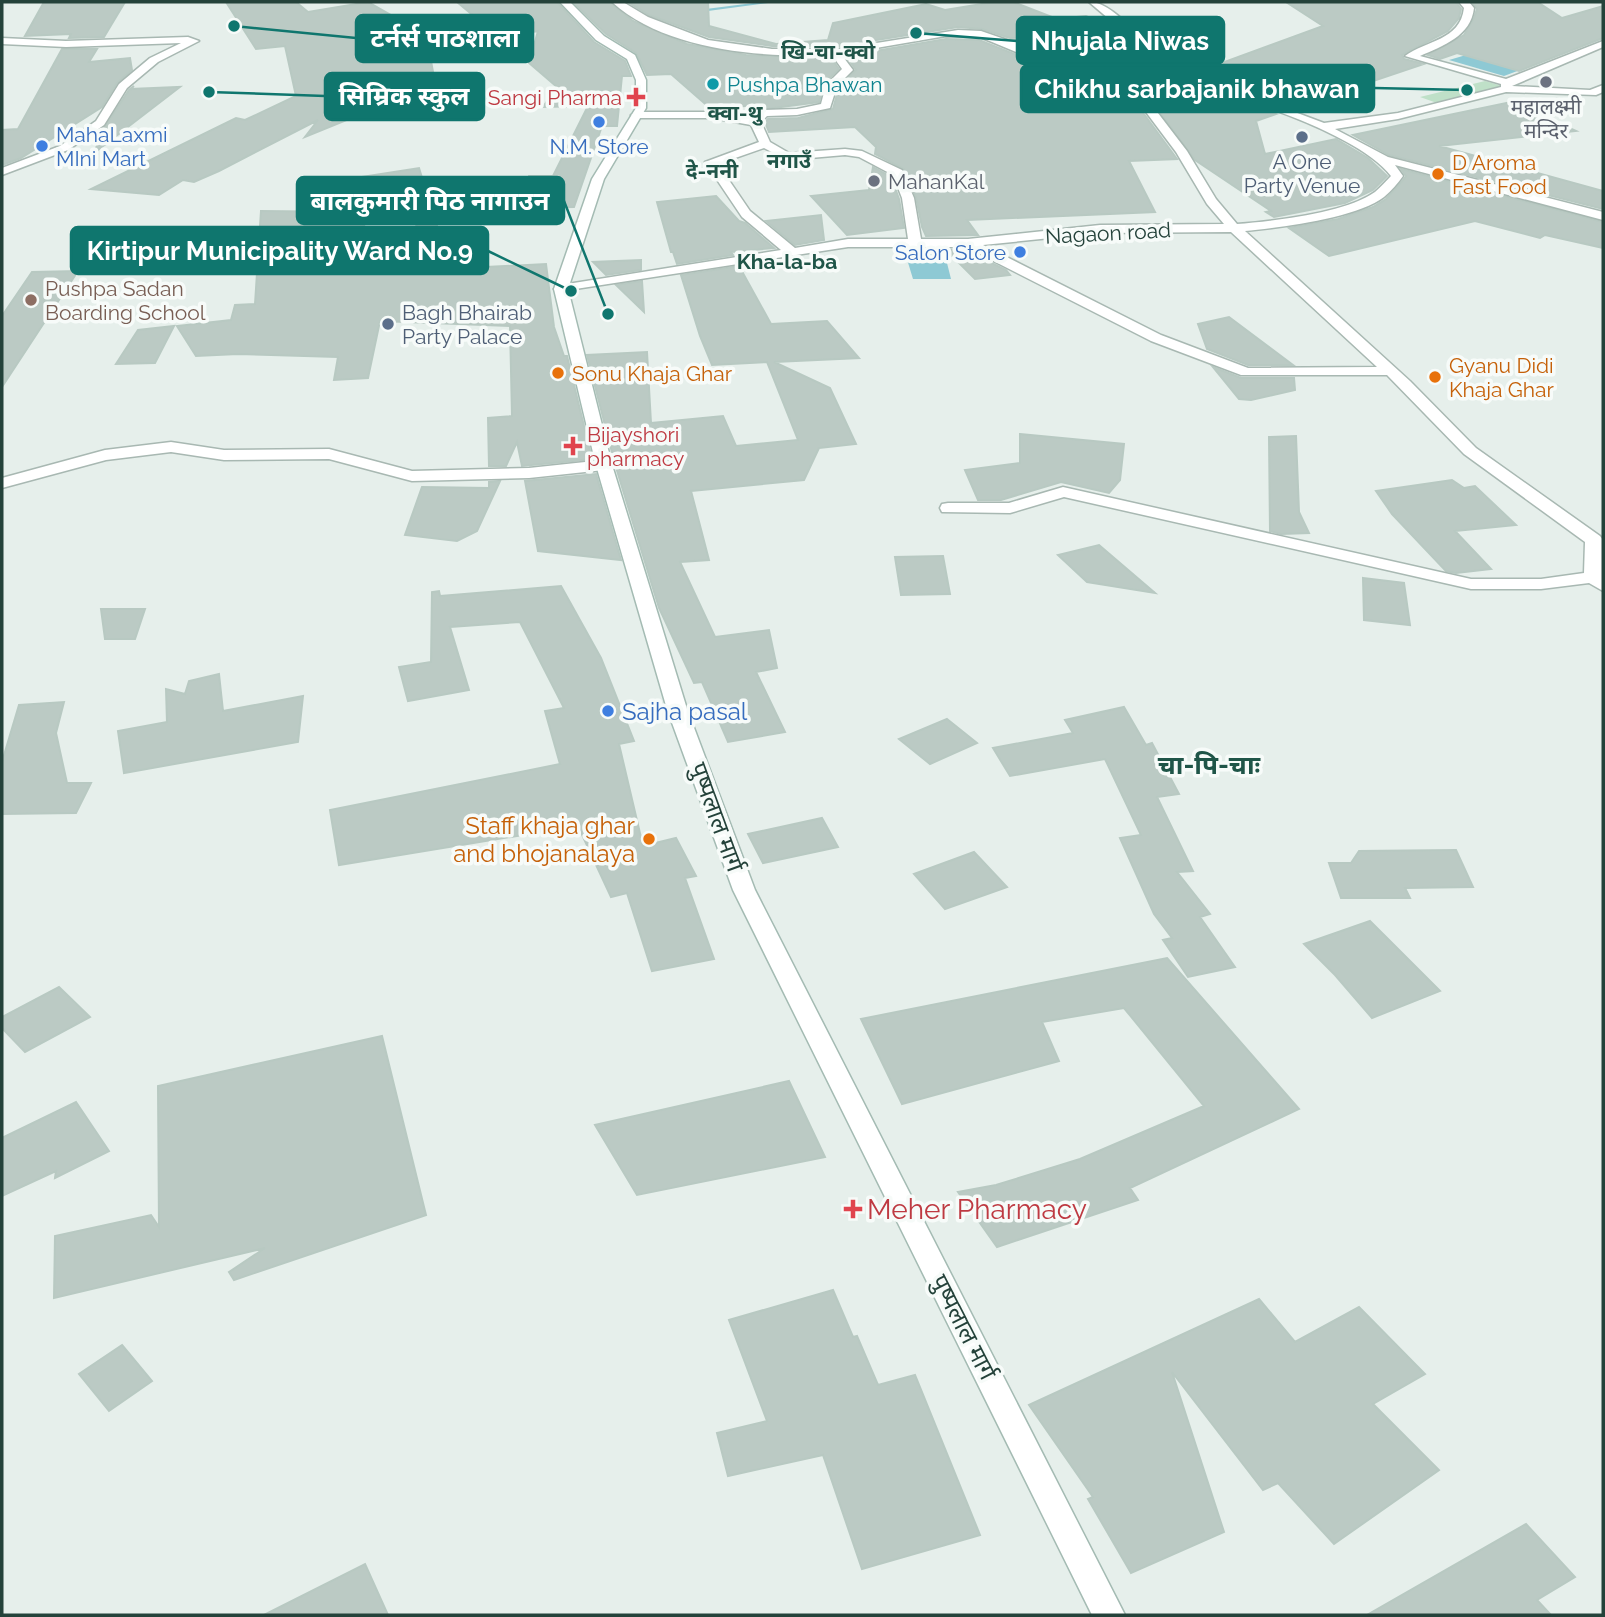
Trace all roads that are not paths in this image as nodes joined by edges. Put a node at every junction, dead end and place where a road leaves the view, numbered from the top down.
1 (565, 2) edge
2 (617, 2) edge
3 (1094, 2) edge
4 (1464, 2) edge
5 (2, 41) edge
6 (1001, 41) junction
7 (1603, 44) edge
8 (833, 50) junction
9 (1071, 62) junction
10 (1507, 86) junction
11 (1603, 88) edge
12 (637, 115) junction
13 (755, 122) junction
14 (1323, 127) junction
15 (765, 144) junction
16 (1384, 159) junction
17 (2, 172) edge
18 (1603, 216) edge
19 (1234, 229) junction
20 (968, 243) junction
21 (915, 245) junction
22 (792, 252) junction
23 (561, 289) junction
24 (1390, 371) junction
25 (604, 465) junction
26 (2, 483) edge
27 (948, 508) dead end
28 (1598, 581) edge
29 (1109, 1615) edge

1 - 12 street
2 - 8 street
3 - 6 street
4 - 10 street
5 - 17 street
6 - 8 street
6 - 9 street
7 - 10 street
8 - 13 street
9 - 14 street
9 - 19 street
10 - 11 street
10 - 14 street
12 - 13 street
12 - 23 street
13 - 15 street
14 - 16 street
15 - 21 street
15 - 22 street
16 - 18 street
16 - 19 street, Nagaon road
19 - 20 street, Nagaon road
19 - 24 street
20 - 21 street, Nagaon road
20 - 24 street
21 - 22 street, Nagaon road
22 - 23 street, Nagaon road
23 - 25 street, पुष्पलाल मार्ग
24 - 28 street
25 - 26 street
25 - 29 street, पुष्पलाल मार्ग
27 - 28 street

